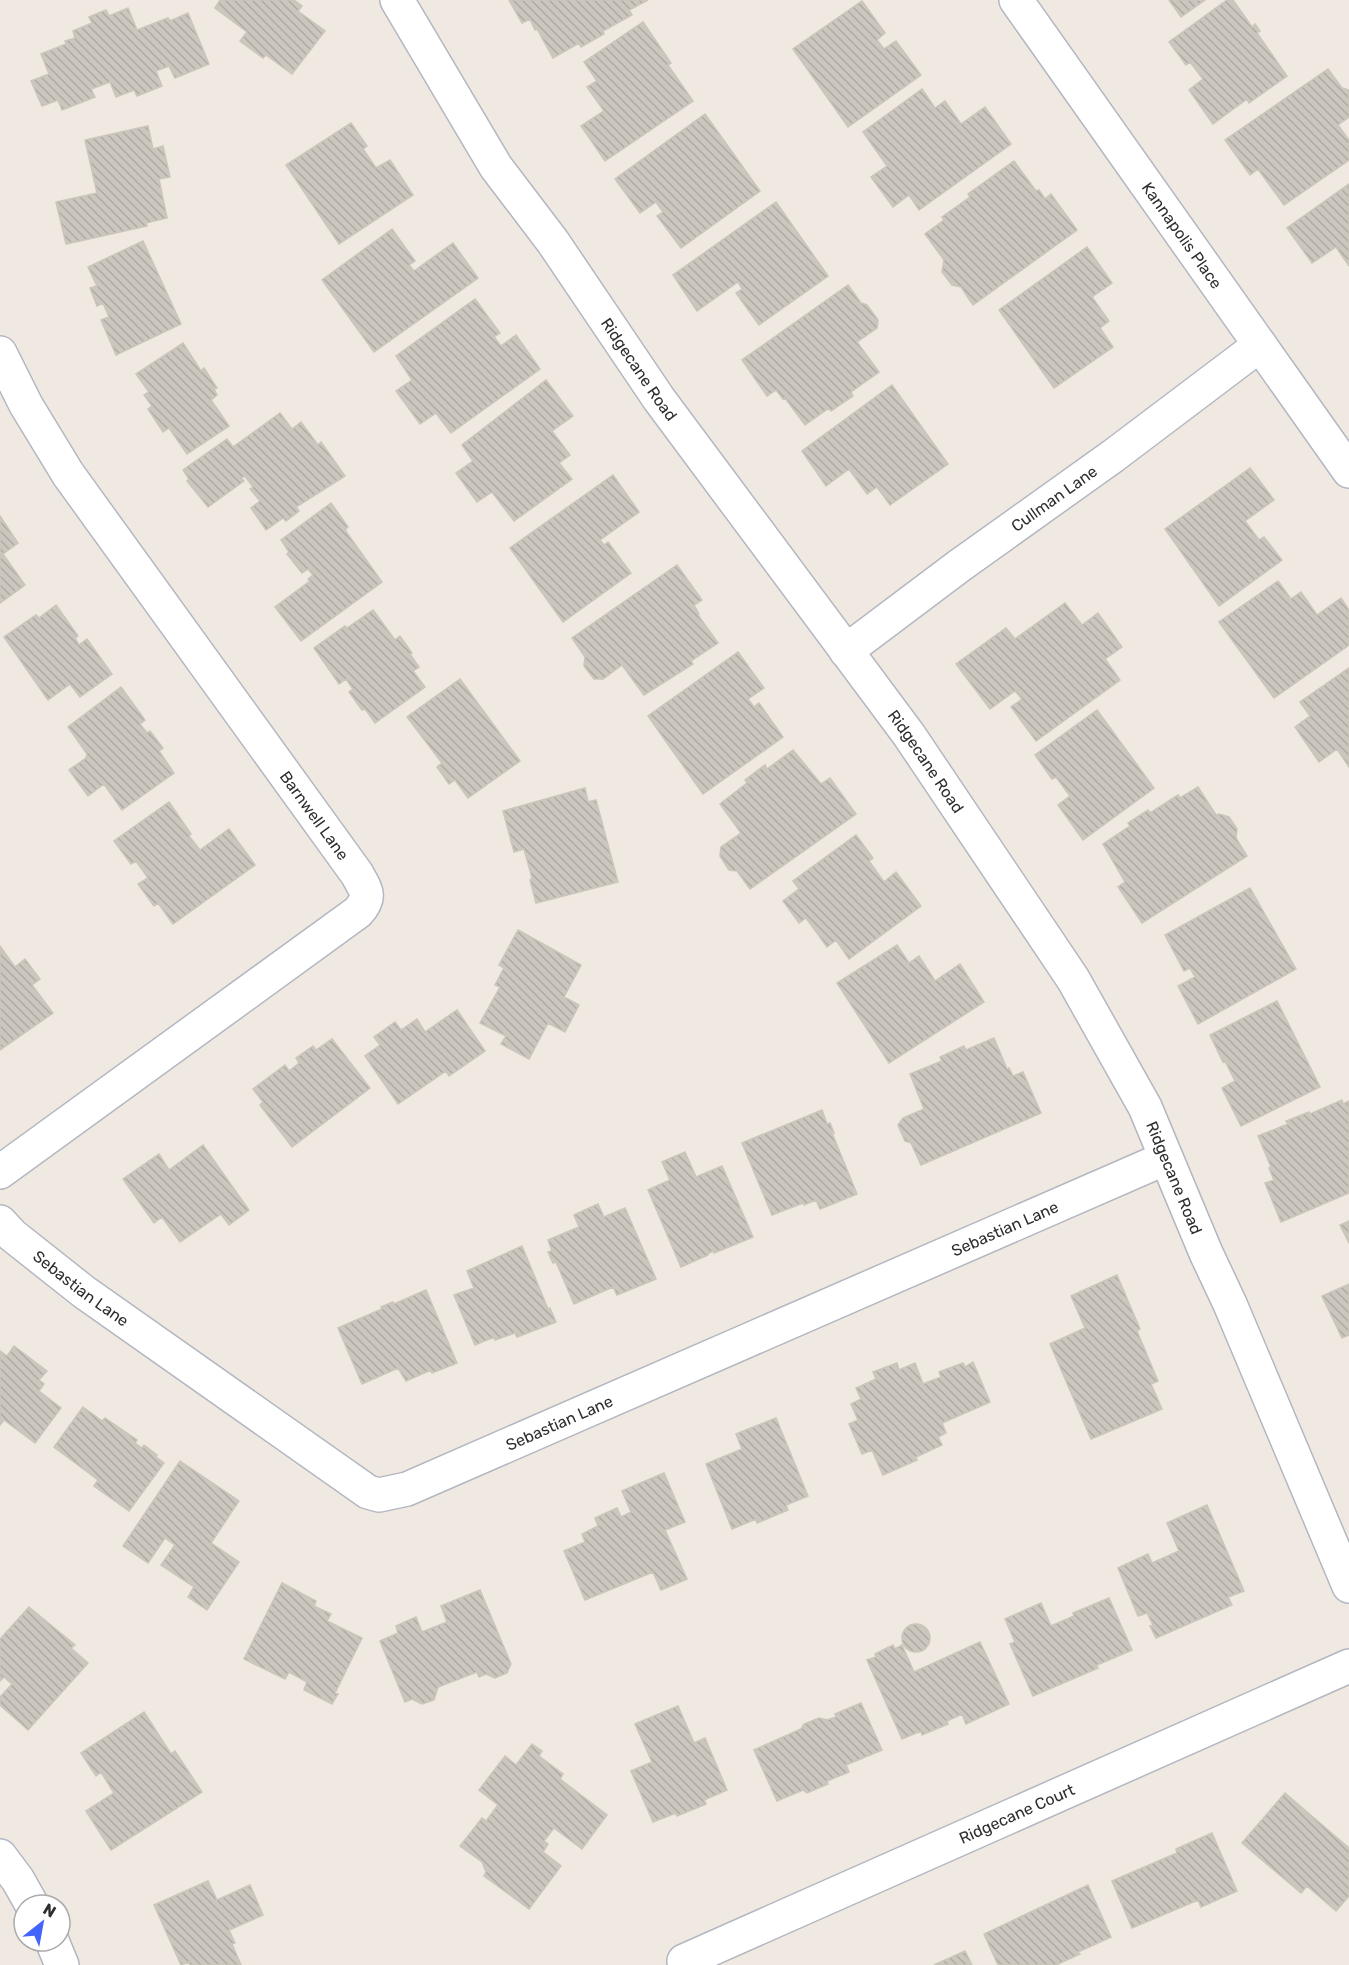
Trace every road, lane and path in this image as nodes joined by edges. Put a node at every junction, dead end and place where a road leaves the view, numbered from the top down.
1 (397, 0) edge
2 (1016, 0) edge
3 (1260, 345) junction
4 (0, 353) edge
5 (1349, 471) edge
6 (846, 651) junction
7 (1166, 1158) junction
8 (0, 1172) edge
9 (0, 1222) edge
10 (1349, 1586) edge
11 (1349, 1666) edge
12 (0, 1856) edge
13 (25, 1893) edge
14 (684, 1961) dead end

1 - 6 street, Ridgecane Road
2 - 3 street, Kannapolis Place
3 - 5 street, Kannapolis Place
3 - 6 street, Cullman Lane
4 - 8 street, Barnwell Lane
6 - 7 street, Ridgecane Road
7 - 9 street, Sebastian Lane
7 - 10 street, Ridgecane Road
11 - 14 street, Ridgecane Court
12 - 13 street

